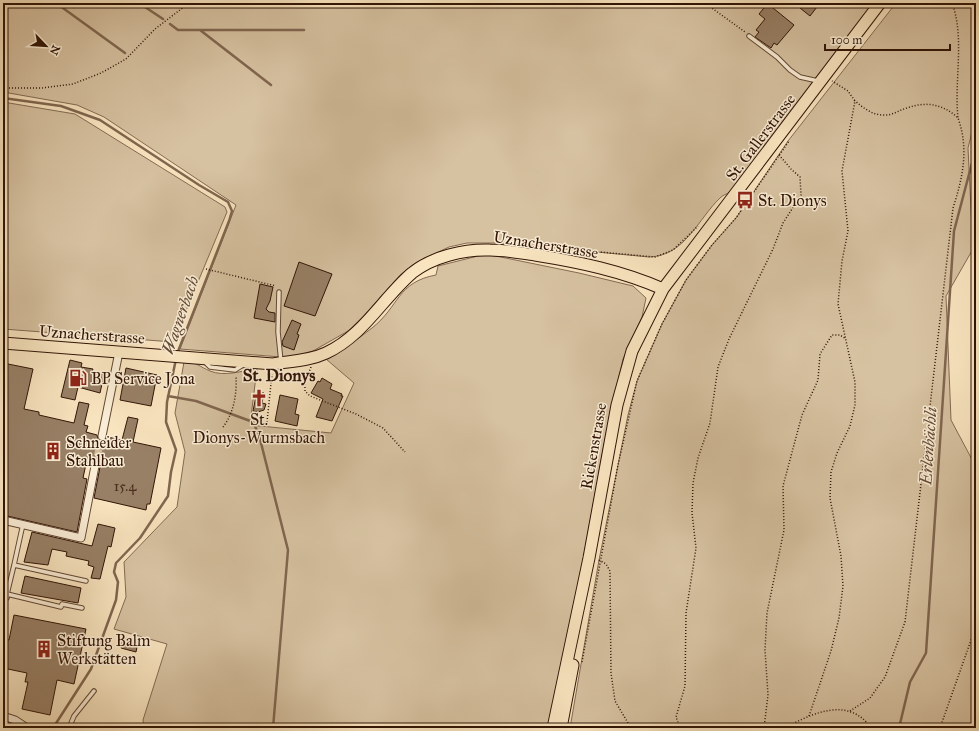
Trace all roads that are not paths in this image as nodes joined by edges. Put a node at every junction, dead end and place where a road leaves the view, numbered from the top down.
1 (880, 3) edge
2 (749, 36) road end
3 (825, 85) junction
4 (663, 289) junction
5 (279, 292) road end
6 (3, 343) edge
7 (119, 352) junction
8 (200, 357) junction
9 (247, 362) junction
10 (277, 363) junction
11 (102, 436) tunnel mouth
12 (95, 466) tunnel mouth
13 (3, 520) edge
14 (22, 524) junction
15 (14, 565) junction
16 (86, 581) dead end
17 (7, 594) junction
18 (3, 597) edge
19 (82, 608) dead end
20 (578, 615) junction
21 (94, 691) dead end
22 (3, 716) edge
23 (27, 728) edge
24 (69, 728) edge
25 (553, 728) edge
26 (561, 728) edge

1 - 3 main road, St. Gallerstrasse
2 - 3 lane
3 - 4 main road, St. Gallerstrasse
4 - 10 main road, Uznacherstrasse
4 - 20 main road, Rickenstrasse
5 - 10 lane
6 - 7 main road, Uznacherstrasse
7 - 8 main road, Uznacherstrasse
7 - 11 street
8 - 9 main road, Uznacherstrasse
8 - 9 lane
9 - 10 main road, Uznacherstrasse
12 - 14 street
13 - 14 street
14 - 15 lane
15 - 16 lane
15 - 17 lane
17 - 18 lane
17 - 19 lane
20 - 25 main road, Rickenstrasse
20 - 26 main road, Rickenstrasse
21 - 24 lane
22 - 23 street

